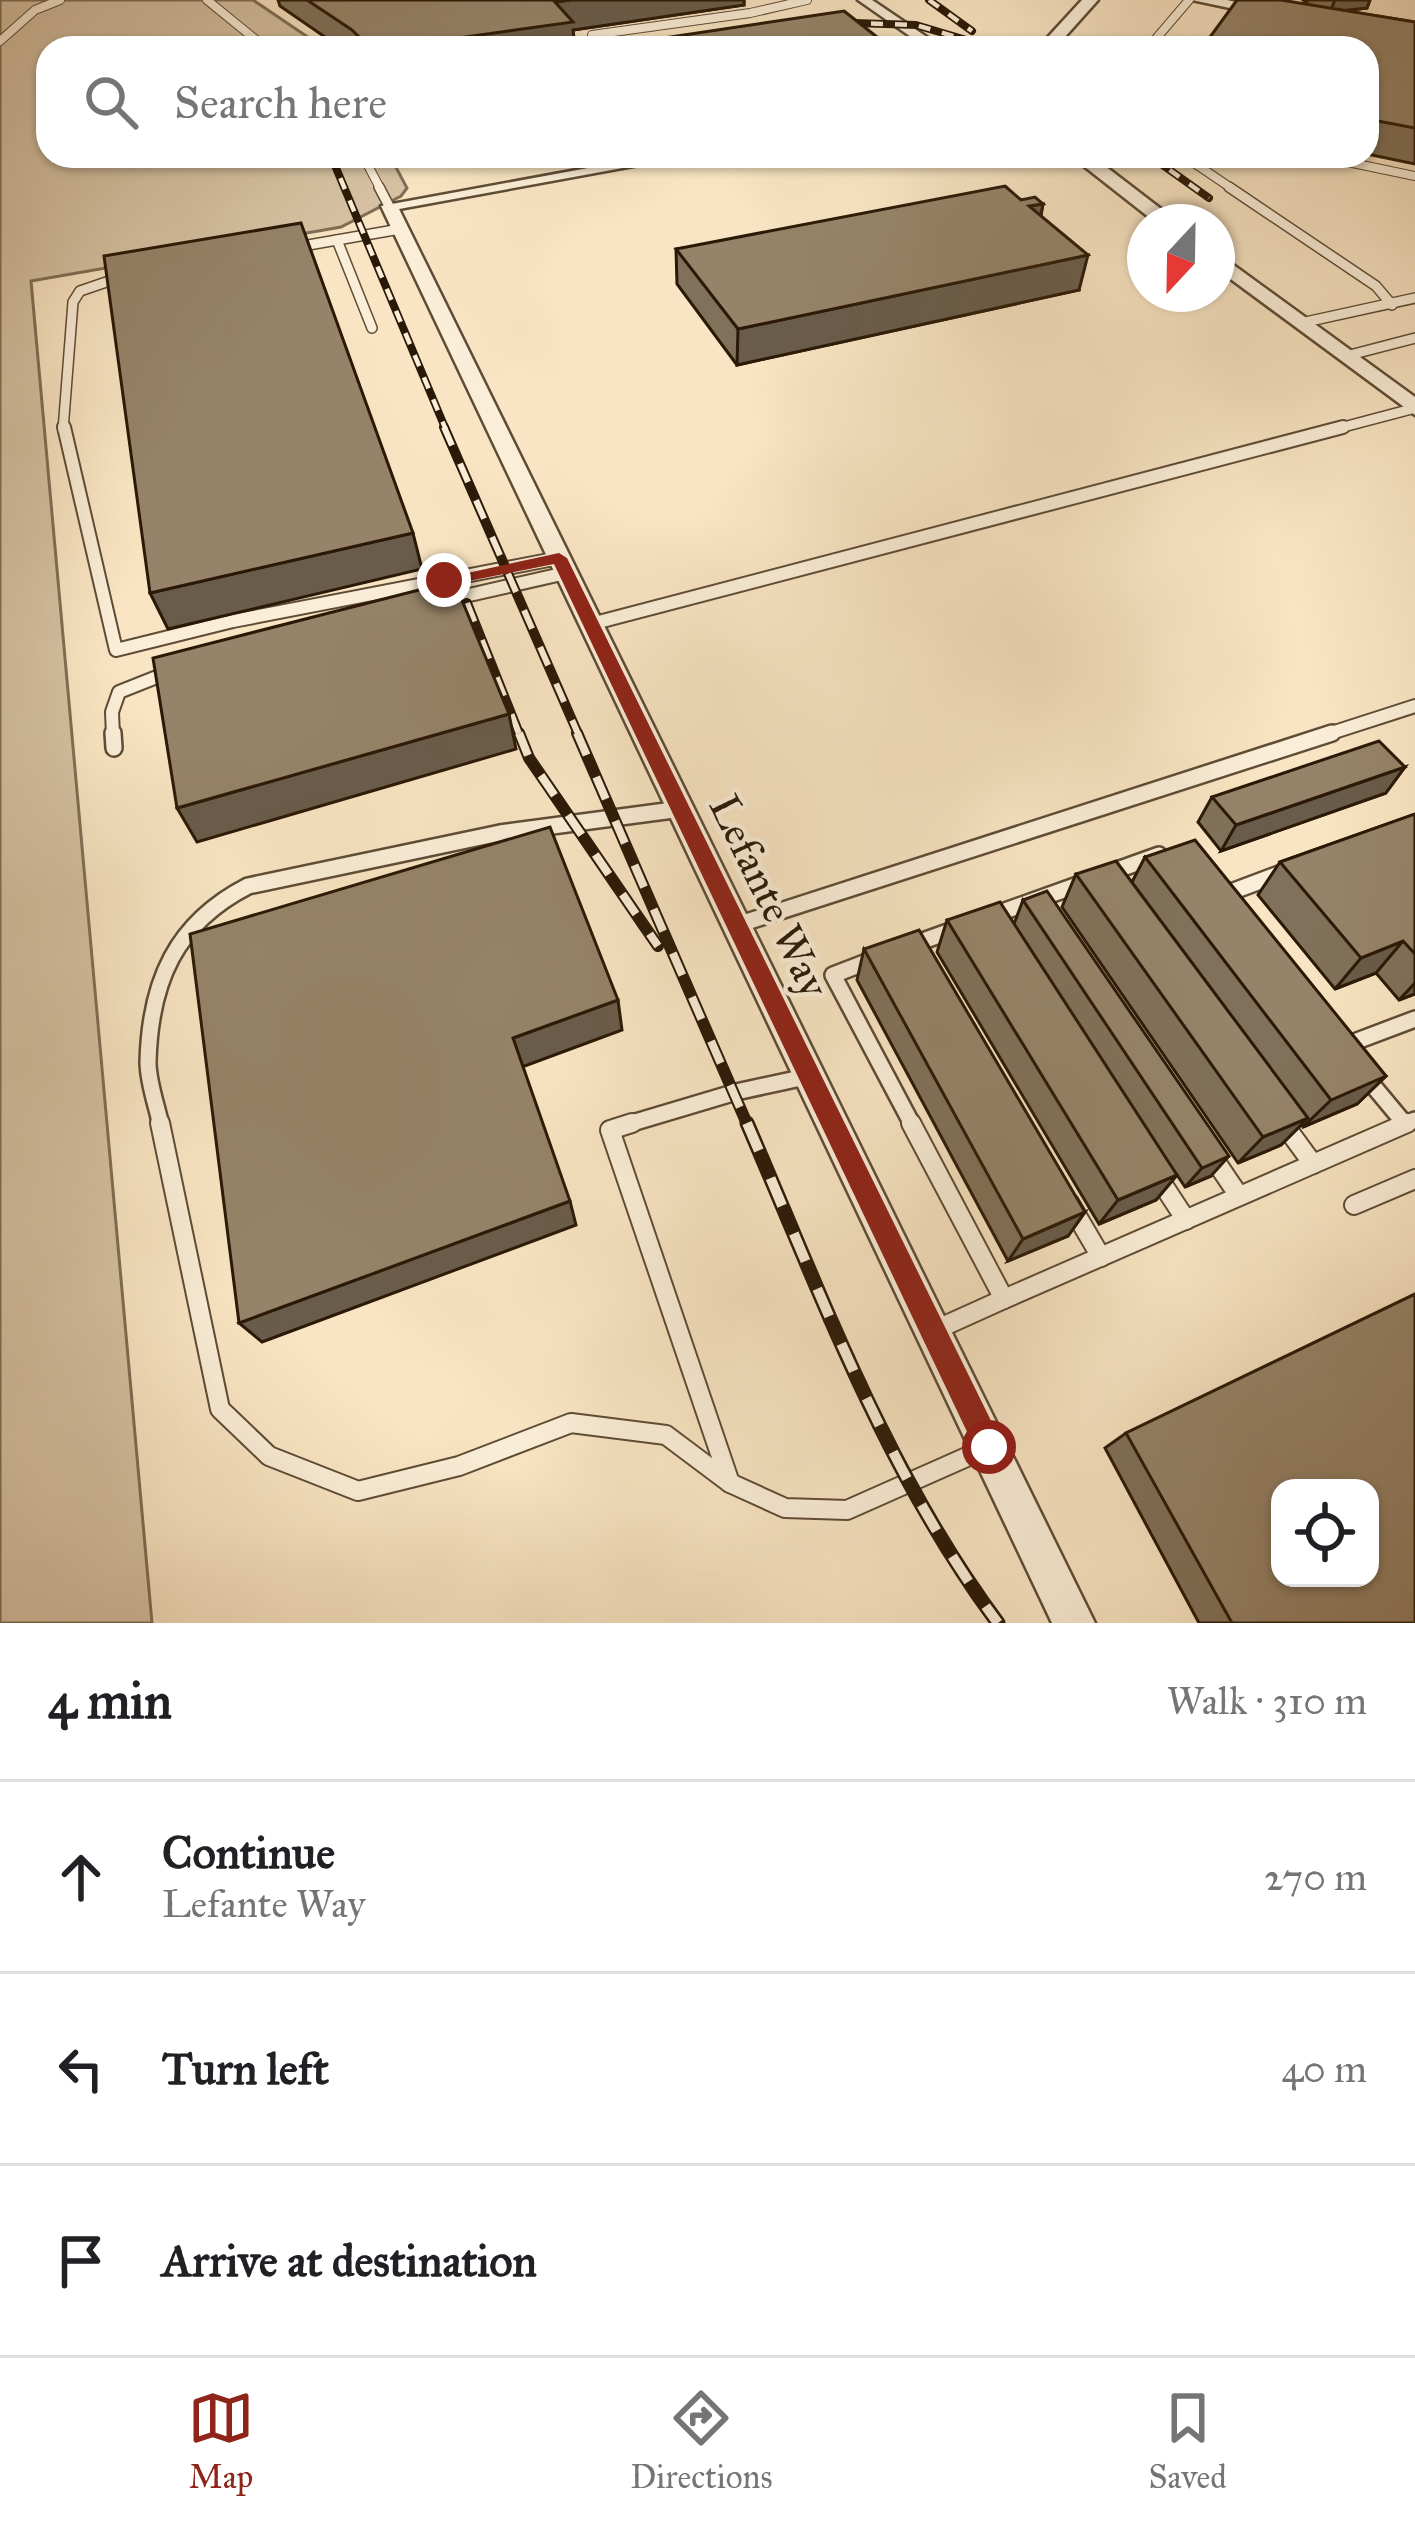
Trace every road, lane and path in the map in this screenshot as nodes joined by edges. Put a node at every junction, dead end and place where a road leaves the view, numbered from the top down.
1 (61, 0) edge
2 (207, 0) edge
3 (806, 0) edge
4 (864, 0) edge
5 (1090, 0) edge
6 (1189, 0) edge
7 (1200, 0) edge
8 (785, 2) edge
9 (1286, 15) edge
10 (592, 35) dead end
11 (253, 36) edge
12 (918, 36) edge
13 (1057, 36) edge
14 (1159, 36) edge
15 (0, 41) edge
16 (369, 168) edge
17 (625, 168) edge
18 (1096, 168) edge
19 (1200, 168) edge
20 (1377, 168) edge
21 (1415, 176) edge
22 (1144, 204) edge
23 (394, 218) junction
24 (337, 240) junction
25 (274, 251) edge
26 (1235, 272) edge
27 (131, 276) edge
28 (1415, 298) edge
29 (1392, 304) junction
30 (1301, 322) junction
31 (372, 328) dead end
32 (1415, 338) edge
33 (1346, 356) junction
34 (1415, 408) edge
35 (563, 566) junction
36 (417, 606) edge
37 (591, 624) junction
38 (181, 669) edge
39 (1415, 706) edge
40 (114, 748) dead end
41 (680, 809) junction
42 (1175, 849) edge
43 (1304, 864) edge
44 (1101, 876) junction
45 (1202, 881) edge
46 (1115, 895) edge
47 (1216, 897) junction
48 (1037, 899) junction
49 (1230, 914) edge
50 (990, 916) junction
51 (1051, 919) edge
52 (737, 926) junction
53 (1002, 935) edge
54 (914, 944) junction
55 (926, 964) edge
56 (1415, 1019) edge
57 (1328, 1031) edge
58 (1341, 1047) junction
59 (810, 1076) junction
60 (1270, 1107) edge
61 (1410, 1122) edge
62 (1199, 1137) edge
63 (1149, 1163) edge
64 (1313, 1164) junction
65 (1054, 1178) edge
66 (1415, 1179) edge
67 (1239, 1196) junction
68 (1354, 1205) dead end
69 (1186, 1220) junction
70 (1101, 1257) junction
71 (1004, 1298) junction
72 (933, 1330) junction
73 (989, 1447) junction
74 (730, 1483) junction
75 (1074, 1623) edge

1 - 15 lane
2 - 11 lane
3 - 8 lane
4 - 12 street
5 - 13 street
6 - 14 lane
7 - 9 street
8 - 10 lane
16 - 23 lane
17 - 23 street
18 - 22 street
19 - 29 lane
20 - 21 lane
23 - 24 lane
23 - 35 street, Lefante Way
24 - 25 lane
24 - 31 lane
26 - 30 street
27 - 35 lane
28 - 29 lane
29 - 30 lane
30 - 33 street
32 - 33 lane
33 - 34 street
34 - 37 lane
35 - 36 lane
35 - 37 street, Lefante Way
37 - 41 street, Lefante Way
38 - 40 lane
39 - 52 lane
41 - 52 street, Lefante Way
41 - 74 lane
42 - 44 lane
43 - 47 lane
44 - 46 lane
44 - 48 lane
45 - 47 lane
47 - 49 lane
48 - 50 lane
48 - 51 lane
50 - 53 lane
50 - 54 lane
52 - 59 street, Lefante Way
54 - 55 lane
54 - 71 lane
56 - 58 lane
57 - 58 lane
58 - 61 lane
59 - 72 street, Lefante Way
59 - 74 lane
60 - 64 lane
61 - 64 lane
62 - 67 lane
63 - 69 lane
64 - 67 lane
65 - 70 lane
66 - 68 lane
67 - 69 lane
69 - 70 lane
70 - 71 lane
71 - 72 lane
72 - 73 street, Lefante Way
73 - 74 lane
73 - 75 street, Lefante Way

